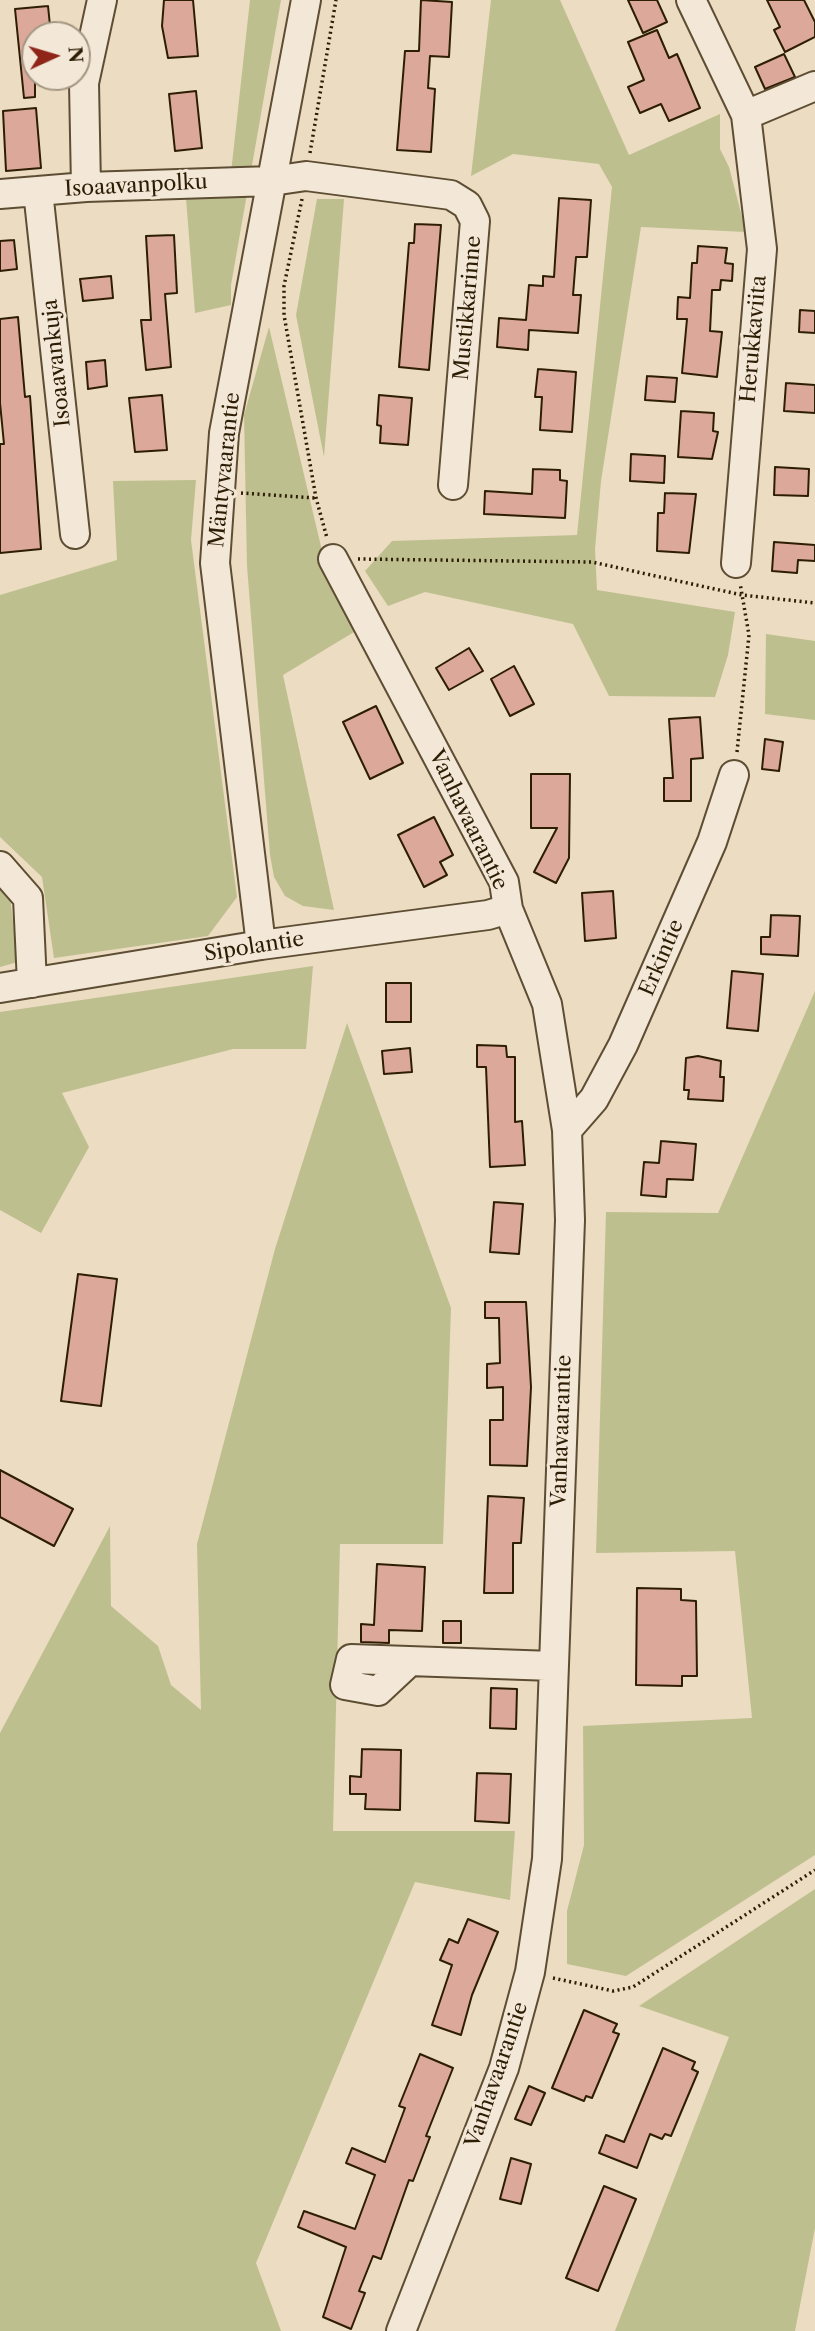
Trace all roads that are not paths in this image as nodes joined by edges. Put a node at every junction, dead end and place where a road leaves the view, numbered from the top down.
1 (102, 0) edge
2 (306, 0) edge
3 (691, 0) edge
4 (815, 86) edge
5 (746, 115) junction
6 (272, 181) junction
7 (86, 187) junction
8 (38, 191) junction
9 (0, 194) edge
10 (453, 485) dead end
11 (75, 534) dead end
12 (334, 559) road end
13 (736, 563) dead end
14 (734, 775) road end
15 (0, 866) edge
16 (508, 909) junction
17 (261, 945) junction
18 (32, 983) junction
19 (0, 988) edge
20 (567, 1130) junction
21 (409, 1661) dead end
22 (553, 1667) junction
23 (401, 2331) edge

1 - 7 street
2 - 6 street, Mäntyvaarantie
3 - 5 street, Herukkaviita
4 - 5 street
5 - 13 street, Herukkaviita
6 - 7 street, Isoaavanpolku
6 - 10 street, Mustikkarinne
6 - 17 street, Mäntyvaarantie
7 - 8 street, Isoaavanpolku
8 - 9 street, Isoaavanpolku
8 - 11 street, Isoaavankuja
12 - 16 street, Vanhavaarantie
14 - 20 street, Erkintie
15 - 18 street
16 - 17 street, Sipolantie
16 - 20 street, Vanhavaarantie
17 - 18 street, Sipolantie
18 - 19 street, Sipolantie
20 - 22 street, Vanhavaarantie
21 - 22 street
22 - 23 street, Vanhavaarantie

